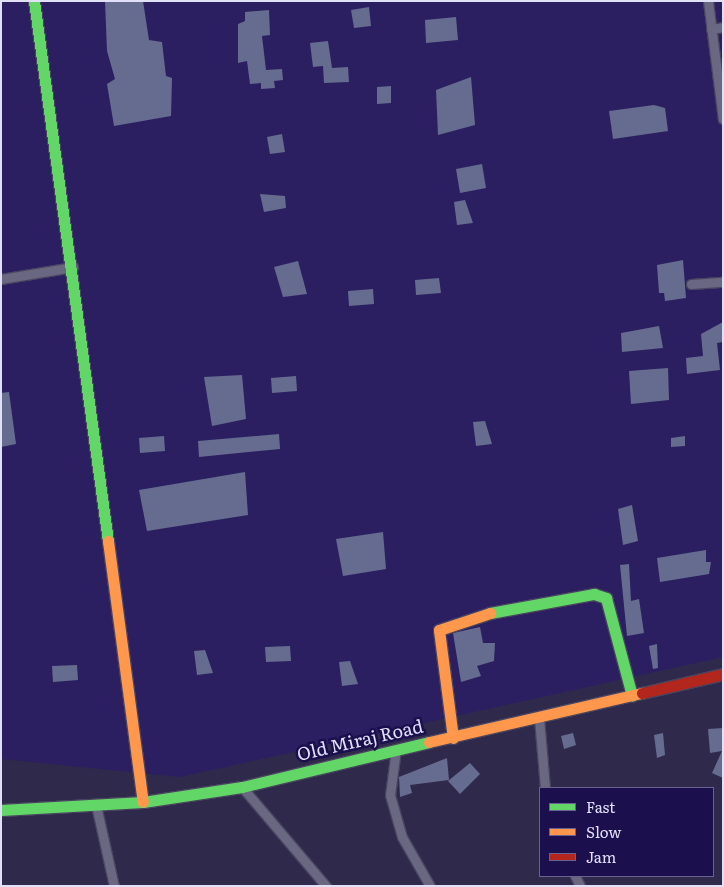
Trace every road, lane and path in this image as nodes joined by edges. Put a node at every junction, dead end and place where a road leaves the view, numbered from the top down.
1 (34, 1) edge
2 (708, 1) edge
3 (723, 27) edge
4 (711, 29) junction
5 (723, 119) edge
6 (73, 267) junction
7 (1, 278) edge
8 (723, 282) edge
9 (691, 284) dead end
10 (723, 674) edge
11 (632, 696) junction
12 (539, 718) junction
13 (453, 738) junction
14 (396, 749) junction
15 (242, 787) junction
16 (545, 787) edge
17 (143, 802) junction
18 (96, 805) junction
19 (1, 810) edge
20 (114, 886) edge
21 (326, 886) edge
22 (430, 886) edge

1 - 6 main road
2 - 4 street
3 - 4 street
4 - 5 street
6 - 7 street
6 - 17 main road
8 - 9 street
10 - 11 main road, Old Miraj Road
11 - 12 main road, Old Miraj Road
11 - 13 main road
12 - 13 main road, Old Miraj Road
12 - 16 street
13 - 14 main road, Old Miraj Road
14 - 15 main road, Old Miraj Road
14 - 22 street
15 - 17 main road, Old Miraj Road
15 - 21 street
17 - 18 main road, Old Miraj Road
18 - 19 main road, Old Miraj Road
18 - 20 street

